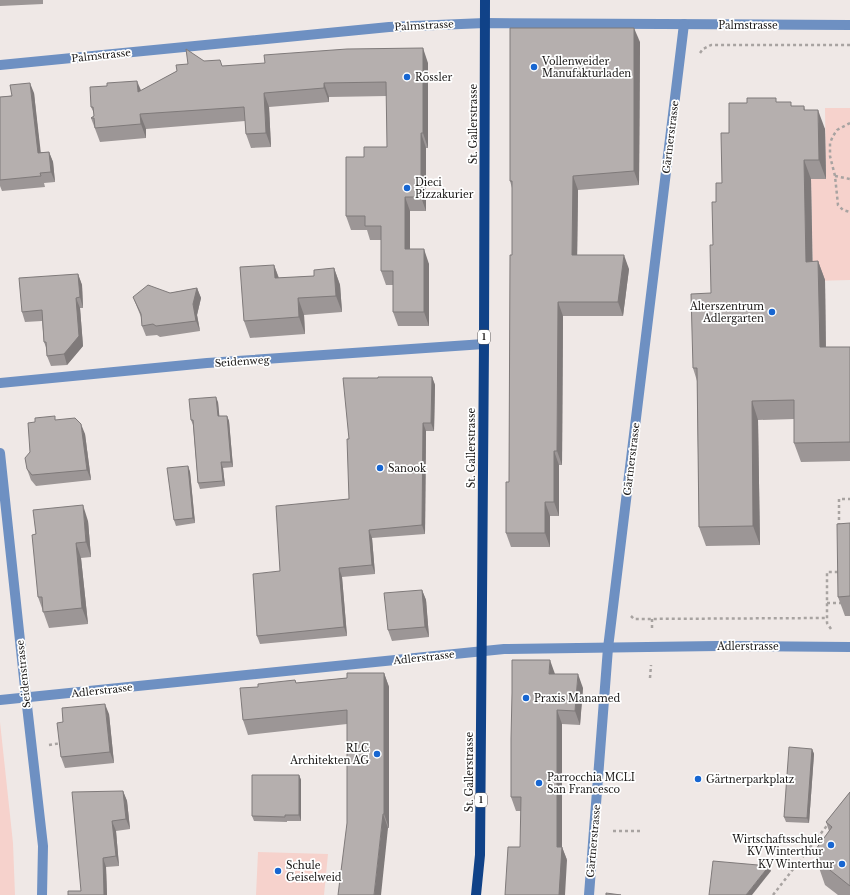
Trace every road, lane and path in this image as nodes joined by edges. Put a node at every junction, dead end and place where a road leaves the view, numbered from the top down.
1 (486, 0) edge
2 (486, 23) junction
3 (684, 24) junction
4 (850, 25) edge
5 (850, 46) edge
6 (698, 56) dead end
7 (0, 65) edge
8 (850, 123) edge
9 (835, 176) junction
10 (850, 180) edge
11 (850, 212) edge
12 (484, 344) junction
13 (0, 383) edge
14 (0, 453) edge
15 (850, 499) edge
16 (839, 528) edge
17 (839, 564) edge
18 (827, 603) junction
19 (845, 603) edge
20 (629, 615) dead end
21 (827, 618) junction
22 (846, 647) edge
23 (608, 648) junction
24 (482, 651) junction
25 (26, 697) junction
26 (0, 700) edge
27 (831, 820) edge
28 (594, 830) junction
29 (640, 830) dead end
30 (42, 895) edge
31 (476, 895) edge
32 (589, 895) edge
33 (773, 895) edge

1 - 2 main road, St. Gallerstrasse / 1
2 - 3 street, Palmstrasse
2 - 7 street, Palmstrasse
2 - 12 main road, St. Gallerstrasse / 1
3 - 4 street, Palmstrasse
3 - 23 street, Gärtnerstrasse
5 - 6 path
8 - 9 path
9 - 10 path
9 - 11 path
12 - 13 street, Seidenweg
12 - 24 main road, St. Gallerstrasse / 1
14 - 25 street, Seidenstrasse
15 - 16 path
17 - 18 path
18 - 19 path
18 - 21 path
20 - 21 path
21 - 22 path
22 - 23 street, Adlerstrasse
23 - 24 street, Adlerstrasse
23 - 28 street, Gärtnerstrasse
24 - 25 street, Adlerstrasse
24 - 31 main road, St. Gallerstrasse / 1
25 - 26 street, Adlerstrasse
25 - 30 street, Seidenstrasse
27 - 33 path
28 - 29 path
28 - 32 street, Gärtnerstrasse

